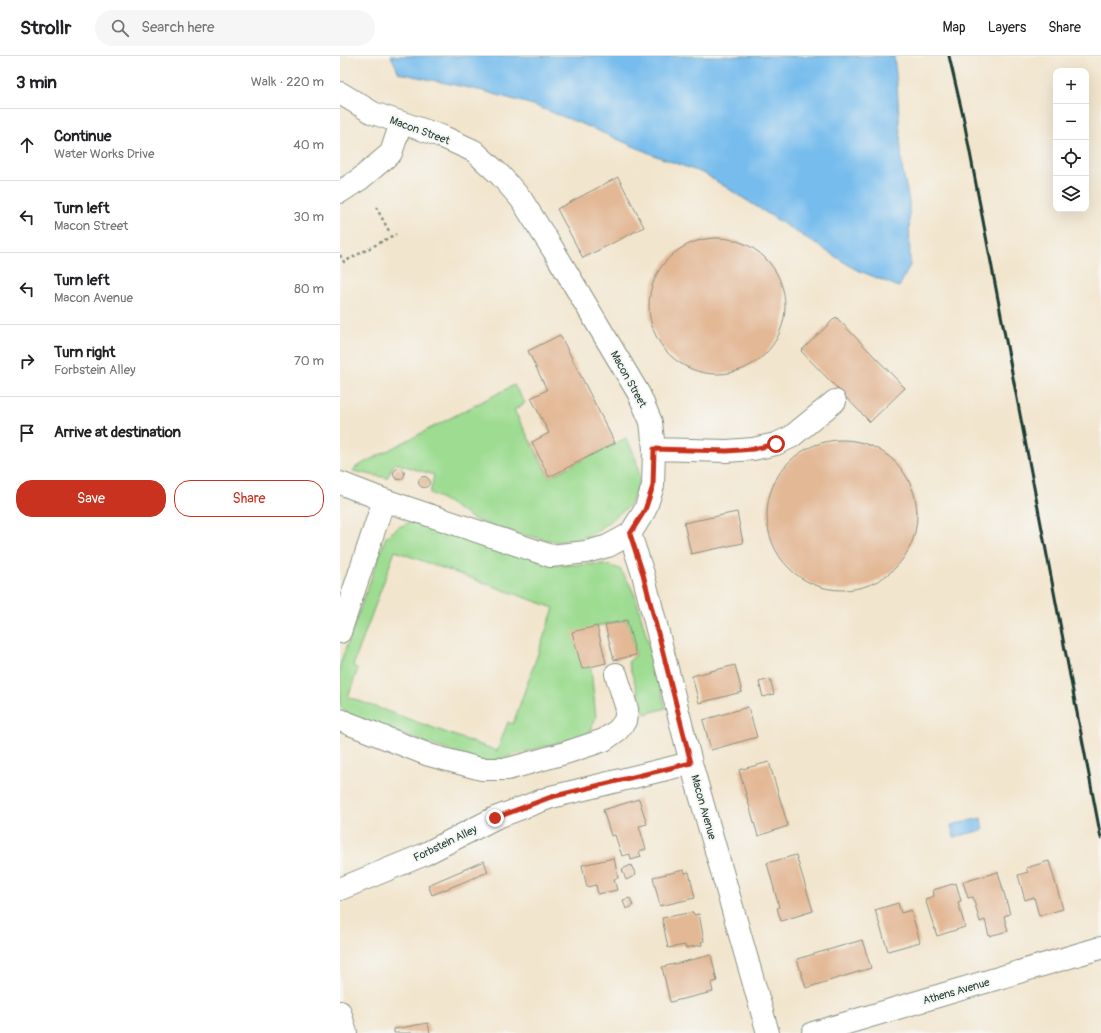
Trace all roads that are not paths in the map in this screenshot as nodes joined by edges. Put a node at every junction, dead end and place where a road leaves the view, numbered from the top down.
1 (340, 93) edge
2 (401, 123) junction
3 (340, 192) edge
4 (835, 401) dead end
5 (654, 449) junction
6 (340, 483) edge
7 (384, 500) junction
8 (630, 534) junction
9 (340, 632) edge
10 (616, 674) dead end
11 (340, 720) edge
12 (691, 763) junction
13 (340, 889) edge
14 (1100, 948) dead end
15 (340, 1012) edge
16 (346, 1033) edge
17 (768, 1033) edge
18 (813, 1033) edge

1 - 2 street, Macon Street
2 - 3 street
2 - 5 street, Macon Street
4 - 5 street
5 - 8 street, Macon Street
6 - 7 street, Macon Street
7 - 8 street, Macon Street
7 - 9 street
8 - 12 street, Macon Avenue
10 - 11 street
12 - 13 street, Forbstein Alley
12 - 17 street, Macon Avenue
14 - 18 street, Athens Avenue
15 - 16 street

